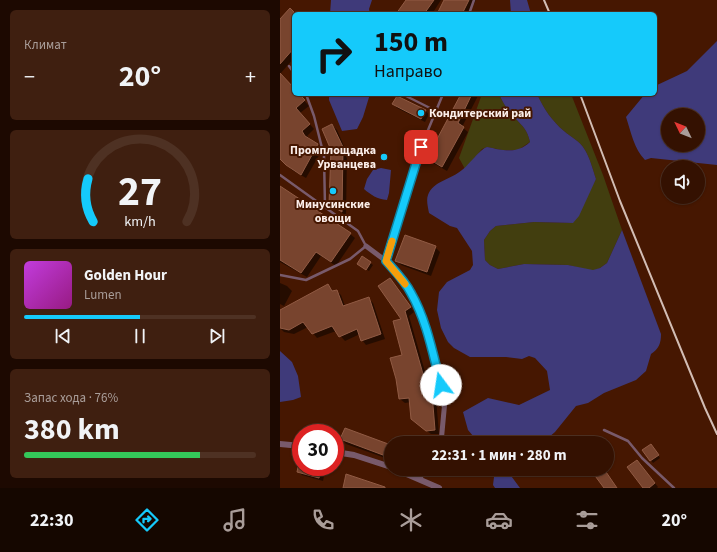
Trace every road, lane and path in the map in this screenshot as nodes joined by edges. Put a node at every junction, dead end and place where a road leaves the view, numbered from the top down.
1 (474, 0) edge
2 (471, 12) edge
3 (289, 66) dead end
4 (292, 70) edge
5 (307, 96) edge
6 (406, 96) edge
7 (441, 96) edge
8 (436, 111) junction
9 (280, 176) edge
10 (325, 207) junction
11 (366, 246) junction
12 (386, 261) junction
13 (280, 275) edge
14 (604, 430) dead end
15 (442, 436) edge
16 (280, 444) edge
17 (292, 445) edge
18 (344, 453) edge
19 (384, 465) edge
20 (414, 476) edge
21 (419, 478) joint
22 (439, 488) edge
23 (674, 488) edge

1 - 2 lane
3 - 4 lane
5 - 10 lane
6 - 8 lane
7 - 8 lane
8 - 12 lane
9 - 10 lane
10 - 11 lane
11 - 12 street
11 - 13 lane
12 - 15 street
14 - 23 lane
16 - 17 street
18 - 19 street
20 - 21 street
21 - 22 street

